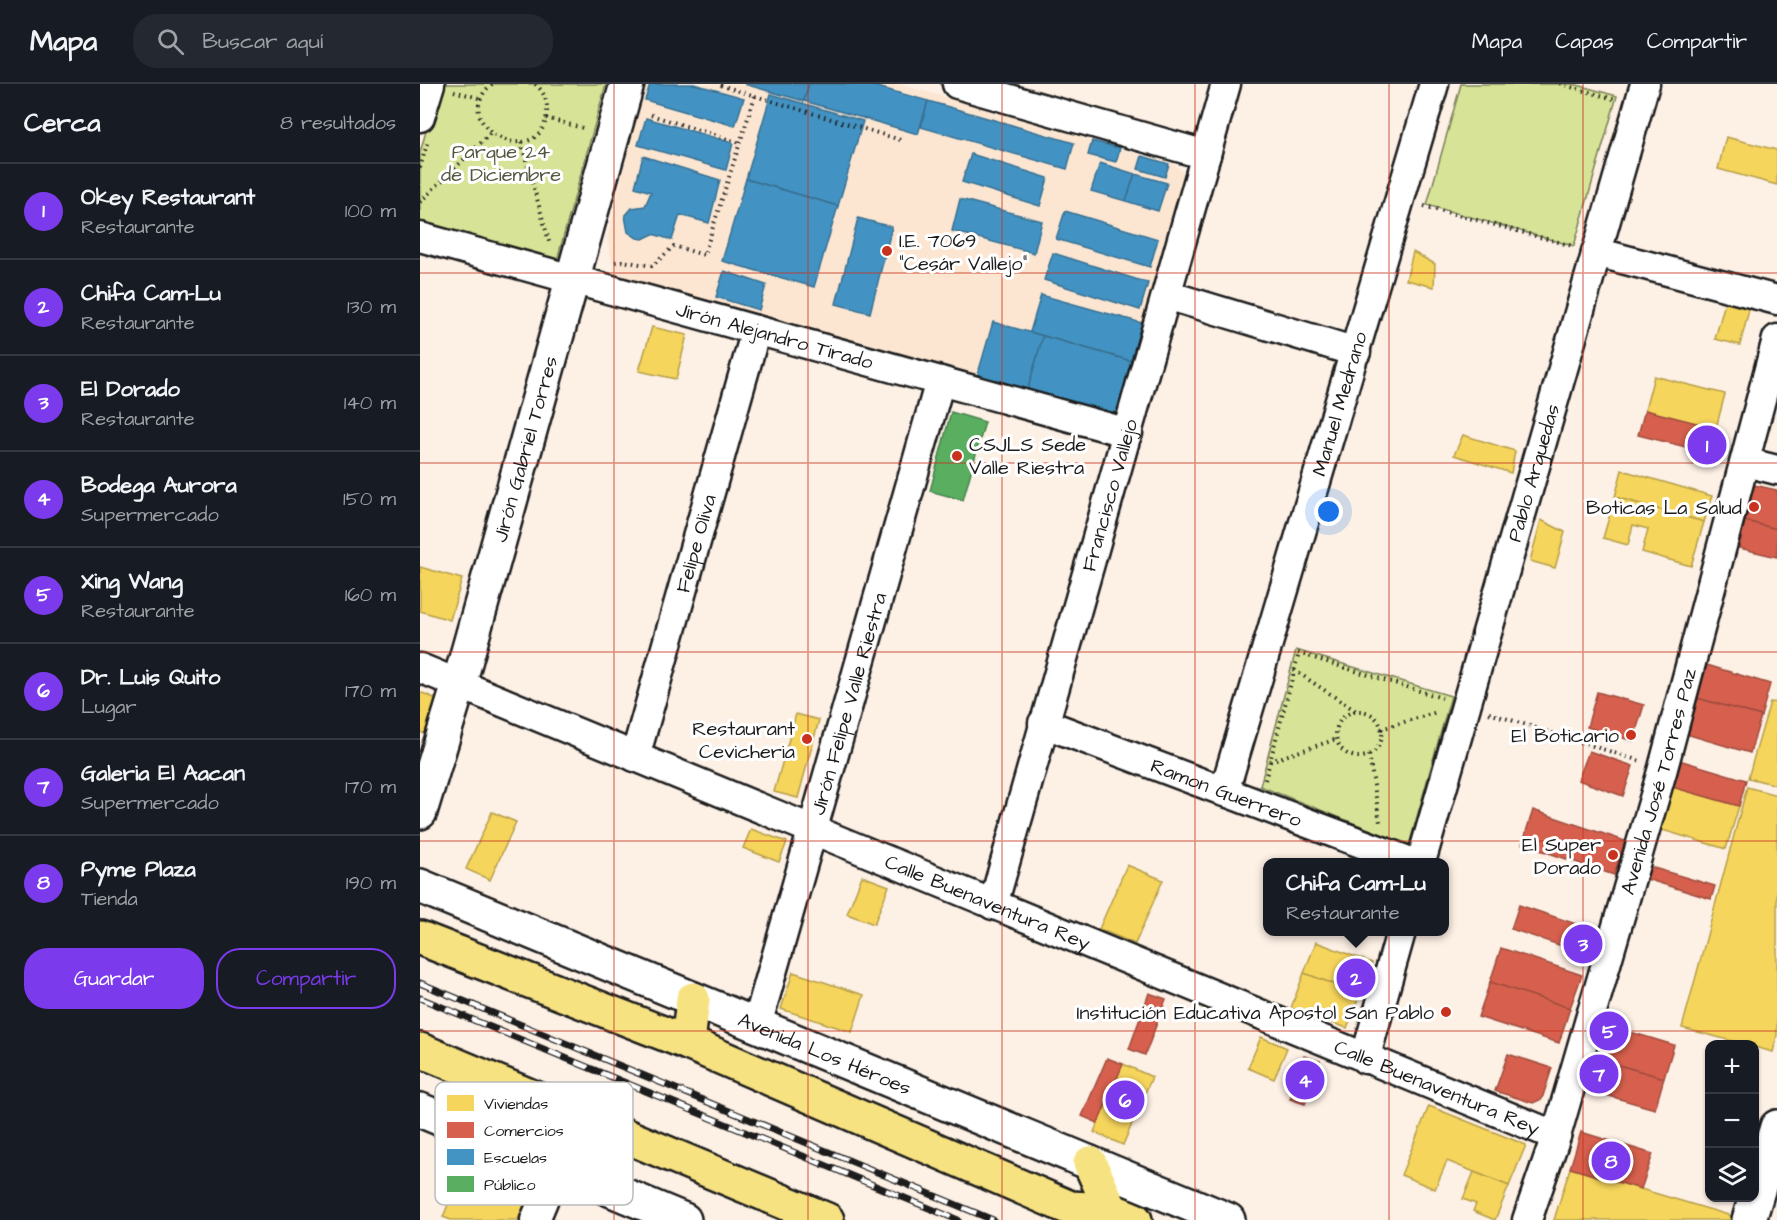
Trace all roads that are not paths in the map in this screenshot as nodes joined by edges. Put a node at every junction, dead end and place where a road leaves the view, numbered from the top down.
1 (627, 84) edge
2 (957, 84) edge
3 (1226, 84) edge
4 (1434, 84) edge
5 (1645, 84) edge
6 (1024, 93) edge
7 (1206, 155) junction
8 (420, 237) edge
9 (1581, 244) junction
10 (571, 279) junction
11 (1167, 296) junction
12 (1777, 300) edge
13 (756, 330) junction
14 (1777, 339) edge
15 (1356, 352) junction
16 (940, 381) junction
17 (1128, 433) junction
18 (1745, 462) junction
19 (1777, 470) edge
20 (420, 668) edge
21 (459, 684) junction
22 (1043, 723) junction
23 (635, 757) junction
24 (1224, 792) junction
25 (420, 812) edge
26 (811, 829) junction
27 (1401, 858) edge
28 (1422, 858) edge
29 (420, 886) edge
30 (993, 905) junction
31 (1400, 936) edge
32 (420, 938) edge
33 (693, 999) junction
34 (757, 1025) junction
35 (688, 1043) junction
36 (420, 1050) edge
37 (1365, 1059) junction
38 (497, 1082) edge
39 (420, 1110) edge
40 (435, 1116) edge
41 (1777, 1127) edge
42 (1556, 1136) junction
43 (633, 1139) edge
44 (1090, 1163) junction
45 (633, 1199) edge
46 (541, 1205) edge
47 (1100, 1215) edge
48 (535, 1220) edge
49 (684, 1220) edge
50 (827, 1220) edge
51 (1228, 1220) edge
52 (1527, 1220) edge
53 (1749, 1220) edge

1 - 10 street, Jirón Gabriel Torres
2 - 6 street
3 - 7 street, Francisco Vallejo
4 - 15 street, Manuel Medrano
5 - 9 street, Pablo Arguedas
6 - 7 street
7 - 11 street, Francisco Vallejo
8 - 10 street, Jirón Alejandro Tirado
9 - 12 street
9 - 28 street, Pablo Arguedas
10 - 13 street, Jirón Alejandro Tirado
10 - 21 street, Jirón Gabriel Torres
11 - 15 street
11 - 17 street, Francisco Vallejo
13 - 16 street, Jirón Alejandro Tirado
13 - 23 street, Felipe Oliva
14 - 18 street, Avenida José Torres Paz
15 - 24 street, Manuel Medrano
16 - 17 street, Jirón Alejandro Tirado
16 - 26 street, Jirón Felipe Valle Riestra
17 - 22 street, Francisco Vallejo
18 - 19 street
18 - 42 street, Avenida José Torres Paz
20 - 21 street, Calle Buenaventura Rey
21 - 23 street, Calle Buenaventura Rey
21 - 25 street, Jirón Gabriel Torres
22 - 24 street, Ramon Guerrero
22 - 30 street, Francisco Vallejo
23 - 26 street, Calle Buenaventura Rey
24 - 27 street, Ramon Guerrero
26 - 30 street, Calle Buenaventura Rey
26 - 34 street, Jirón Felipe Valle Riestra
29 - 33 street, Avenida Los Héroes
30 - 37 street, Calle Buenaventura Rey
31 - 37 street
32 - 35 main road
33 - 34 street, Avenida Los Héroes
33 - 35 main road
34 - 44 street, Avenida Los Héroes
35 - 47 main road
36 - 38 main road
37 - 42 street, Calle Buenaventura Rey
39 - 40 street
41 - 53 street
42 - 52 street, Avenida José Torres Paz
43 - 50 main road
44 - 47 main road
44 - 51 street, Avenida Los Héroes
45 - 49 street
46 - 48 street

